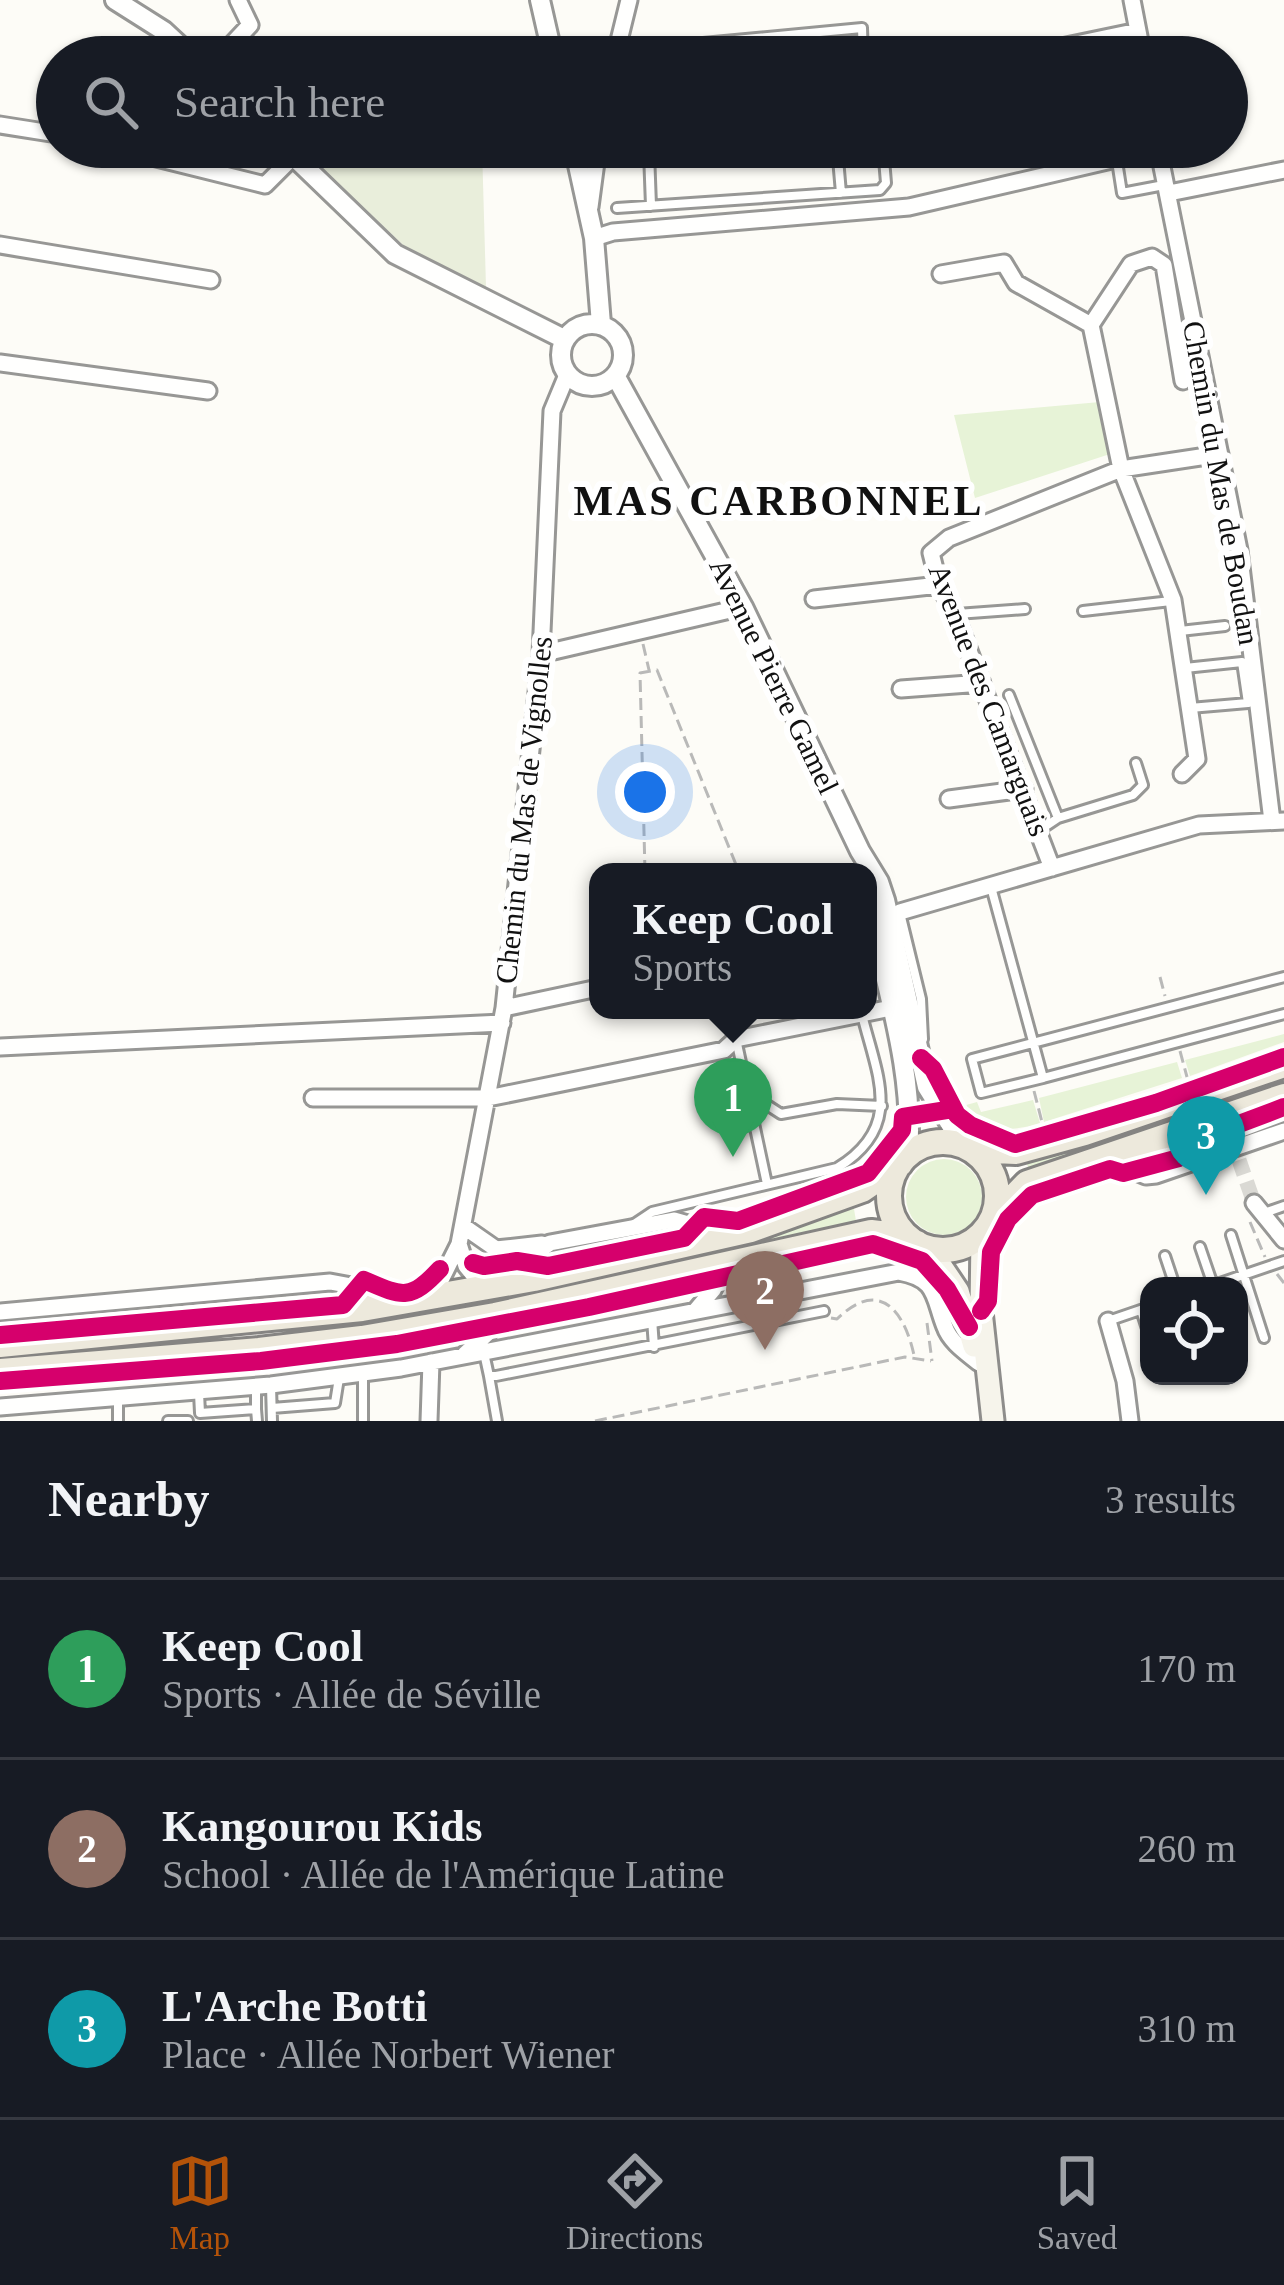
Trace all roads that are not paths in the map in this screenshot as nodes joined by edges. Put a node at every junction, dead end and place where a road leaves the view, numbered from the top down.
1 (115, 0) edge
2 (238, 0) edge
3 (540, 0) edge
4 (633, 0) edge
5 (1132, 0) edge
6 (1138, 31) junction
7 (169, 36) edge
8 (240, 36) edge
9 (549, 36) edge
10 (621, 36) edge
11 (777, 36) edge
12 (862, 36) edge
13 (1114, 36) edge
14 (1139, 36) edge
15 (0, 125) edge
16 (36, 131) edge
17 (199, 168) edge
18 (278, 168) edge
19 (306, 168) edge
20 (581, 168) edge
21 (596, 168) edge
22 (650, 168) edge
23 (839, 168) edge
24 (885, 168) edge
25 (1078, 168) edge
26 (1118, 168) edge
27 (1163, 168) edge
28 (1284, 170) edge
29 (1168, 189) junction
30 (841, 193) junction
31 (651, 206) junction
32 (617, 208) dead end
33 (590, 216) junction
34 (594, 238) junction
35 (0, 245) edge
36 (941, 274) dead end
37 (212, 280) dead end
38 (601, 324) junction
39 (1091, 325) junction
40 (565, 340) junction
41 (0, 363) edge
42 (567, 375) junction
43 (616, 377) junction
44 (1183, 380) dead end
45 (208, 392) dead end
46 (1220, 454) junction
47 (1121, 469) junction
48 (939, 585) junction
49 (814, 599) dead end
50 (1173, 601) junction
51 (743, 607) junction
52 (1025, 609) dead end
53 (1083, 611) dead end
54 (955, 614) junction
55 (1225, 626) dead end
56 (1178, 631) junction
57 (541, 654) junction
58 (1184, 668) junction
59 (982, 682) junction
60 (902, 689) dead end
61 (1009, 695) dead end
62 (1190, 708) junction
63 (1136, 763) dead end
64 (1182, 774) dead end
65 (1276, 788) edge
66 (1024, 789) junction
67 (949, 799) dead end
68 (1058, 818) junction
69 (1278, 821) edge
70 (1040, 830) junction
71 (860, 850) junction
72 (862, 863) edge
73 (868, 863) edge
74 (1052, 868) junction
75 (877, 879) edge
76 (991, 885) junction
77 (883, 924) edge
78 (1284, 976) edge
79 (589, 991) edge
80 (892, 1008) junction
81 (877, 1011) edge
82 (1284, 1014) edge
83 (503, 1015) junction
84 (837, 1019) edge
85 (863, 1019) edge
86 (736, 1039) junction
87 (1034, 1043) junction
88 (0, 1047) edge
89 (1284, 1065) edge
90 (1043, 1078) junction
91 (1284, 1096) edge
92 (314, 1098) dead end
93 (488, 1098) junction
94 (750, 1105) junction
95 (882, 1106) junction
96 (1283, 1136) edge
97 (968, 1148) junction
98 (1102, 1158) junction
99 (904, 1160) junction
100 (767, 1184) junction
101 (1284, 1206) edge
102 (1256, 1212) joint
103 (463, 1226) junction
104 (633, 1226) junction
105 (987, 1226) junction
106 (1231, 1235) dead end
107 (730, 1236) junction
108 (1284, 1240) edge
109 (550, 1243) junction
110 (459, 1244) junction
111 (923, 1246) junction
112 (1200, 1247) dead end
113 (1165, 1256) dead end
114 (1284, 1261) edge
115 (726, 1265) junction
116 (1245, 1274) junction
117 (1172, 1277) edge
118 (1208, 1277) edge
119 (1236, 1277) edge
120 (518, 1282) junction
121 (484, 1288) junction
122 (431, 1299) junction
123 (391, 1305) junction
124 (696, 1310) junction
125 (1140, 1310) edge
126 (824, 1311) road end
127 (0, 1312) edge
128 (495, 1315) junction
129 (652, 1319) junction
130 (1108, 1321) joint
131 (1264, 1338) dead end
132 (0, 1345) edge
133 (654, 1347) junction
134 (484, 1352) junction
135 (462, 1356) junction
136 (431, 1362) junction
137 (979, 1363) junction
138 (0, 1371) edge
139 (363, 1373) junction
140 (340, 1376) junction
141 (489, 1376) junction
142 (264, 1386) junction
143 (199, 1391) junction
144 (118, 1398) junction
145 (0, 1407) edge
146 (272, 1408) junction
147 (256, 1409) junction
148 (992, 1413) edge
149 (118, 1421) edge
150 (168, 1421) edge
151 (188, 1421) edge
152 (257, 1421) edge
153 (272, 1421) edge
154 (363, 1421) edge
155 (429, 1421) edge
156 (497, 1421) edge
157 (1130, 1421) edge

1 - 7 street
2 - 8 street
3 - 9 street
4 - 10 street
5 - 6 street
6 - 13 street
6 - 14 street
11 - 12 lane
15 - 16 street
17 - 18 street
19 - 40 street
20 - 33 street
21 - 33 street
22 - 31 lane
23 - 30 lane
24 - 30 lane
25 - 34 street
26 - 29 lane
27 - 29 street, Chemin du Mas de Boudan
28 - 29 street
29 - 46 street, Chemin du Mas de Boudan
30 - 31 lane
31 - 32 lane
33 - 34 street
34 - 38 street
35 - 37 street
36 - 39 street
38 - 40 street
38 - 43 street
39 - 44 street
39 - 47 street
40 - 42 street
41 - 45 street
42 - 43 street
42 - 57 street, Chemin du Mas de Vignolles
43 - 51 street, Avenue Pierre Gamel
46 - 47 street, Avenue des Camarguais
46 - 65 street, Chemin du Mas de Boudan
47 - 48 street, Avenue des Camarguais
47 - 50 street
48 - 49 street
48 - 54 street, Avenue des Camarguais
50 - 53 lane
50 - 56 street
51 - 57 street
51 - 71 street, Avenue Pierre Gamel
52 - 54 lane
54 - 59 street, Avenue des Camarguais
55 - 56 lane
56 - 58 street
57 - 83 street, Chemin du Mas de Vignolles
58 - 62 street
58 - 62 lane
59 - 60 street
59 - 66 street, Avenue des Camarguais
61 - 68 lane
62 - 64 street
63 - 68 lane
65 - 69 street, Chemin du Mas de Boudan
66 - 67 street
66 - 70 street, Avenue des Camarguais
68 - 70 lane
69 - 74 street
70 - 74 street, Avenue des Camarguais
71 - 72 street, Avenue Pierre Gamel
71 - 73 street, Avenue Pierre Gamel
74 - 76 street
75 - 77 street, Avenue Pierre Gamel
76 - 77 street
76 - 87 lane
77 - 80 street, Avenue Pierre Gamel
77 - 97 street, Avenue Pierre Gamel
78 - 87 lane
79 - 83 street
80 - 81 street
80 - 99 street, Avenue Pierre Gamel
82 - 90 lane
83 - 88 street
83 - 93 street, Chemin du Mas de Vignolles
84 - 86 street
85 - 95 lane
86 - 93 street
86 - 94 lane
87 - 90 lane
87 - 90 lane
89 - 97 main road
91 - 98 main road
92 - 93 street
93 - 103 street, Chemin du Mas de Vignolles
94 - 95 lane
94 - 100 lane
95 - 100 lane
96 - 98 street
97 - 99 main road
97 - 105 main road
98 - 105 main road
99 - 107 main road
99 - 111 main road
100 - 104 lane
101 - 102 lane
102 - 108 street
103 - 109 street
103 - 110 street, Chemin du Mas de Vignolles
104 - 107 street
104 - 109 street
105 - 111 main road
105 - 148 main road
106 - 116 lane
107 - 120 main road
109 - 120 street
110 - 121 street
110 - 122 street, Chemin du Mas de Vignolles
111 - 115 main road
111 - 137 main road
112 - 118 lane
113 - 117 lane
114 - 116 lane
115 - 124 street
115 - 128 main road
116 - 119 lane
116 - 131 lane
120 - 121 main road
121 - 122 main road
122 - 123 main road
123 - 127 street
123 - 132 main road
124 - 129 street
124 - 137 street
125 - 130 lane
126 - 133 lane
128 - 135 street
128 - 138 main road
129 - 133 lane
129 - 134 street
130 - 157 street
133 - 141 lane
134 - 135 street
134 - 141 lane
135 - 136 street
136 - 139 street
136 - 155 street
137 - 148 main road
139 - 140 street
139 - 154 lane
140 - 142 street
140 - 146 lane
141 - 156 lane
142 - 143 street
142 - 146 lane
142 - 147 lane
143 - 144 street
143 - 147 lane
144 - 145 street
144 - 149 lane
146 - 153 lane
147 - 152 lane
150 - 151 lane

